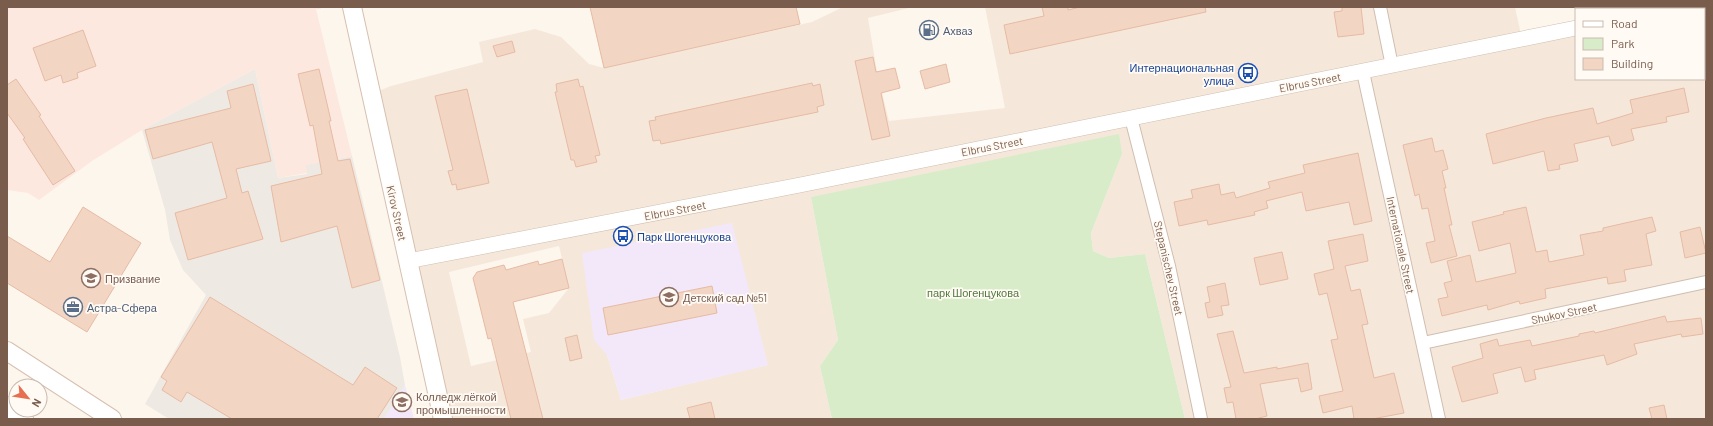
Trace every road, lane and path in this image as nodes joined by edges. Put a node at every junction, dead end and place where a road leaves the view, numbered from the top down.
1 (352, 7) edge
2 (1380, 7) edge
3 (1575, 28) edge
4 (1392, 66) junction
5 (1363, 72) junction
6 (1131, 118) junction
7 (408, 261) junction
8 (1706, 282) edge
9 (1423, 343) junction
10 (7, 351) edge
11 (7, 406) edge
12 (24, 419) edge
13 (112, 419) edge
14 (443, 419) edge
15 (1201, 419) edge
16 (1439, 419) edge

1 - 7 main road, Kirov Street
2 - 4 street
3 - 4 street, Elbrus Street
4 - 5 street, Elbrus Street
5 - 6 street, Elbrus Street
5 - 9 street, Internationale Street
6 - 7 street, Elbrus Street
6 - 15 street, Stepanischev Street
7 - 14 main road, Kirov Street
8 - 9 street, Shukov Street
9 - 16 street, Internationale Street
10 - 13 main road
11 - 12 main road

